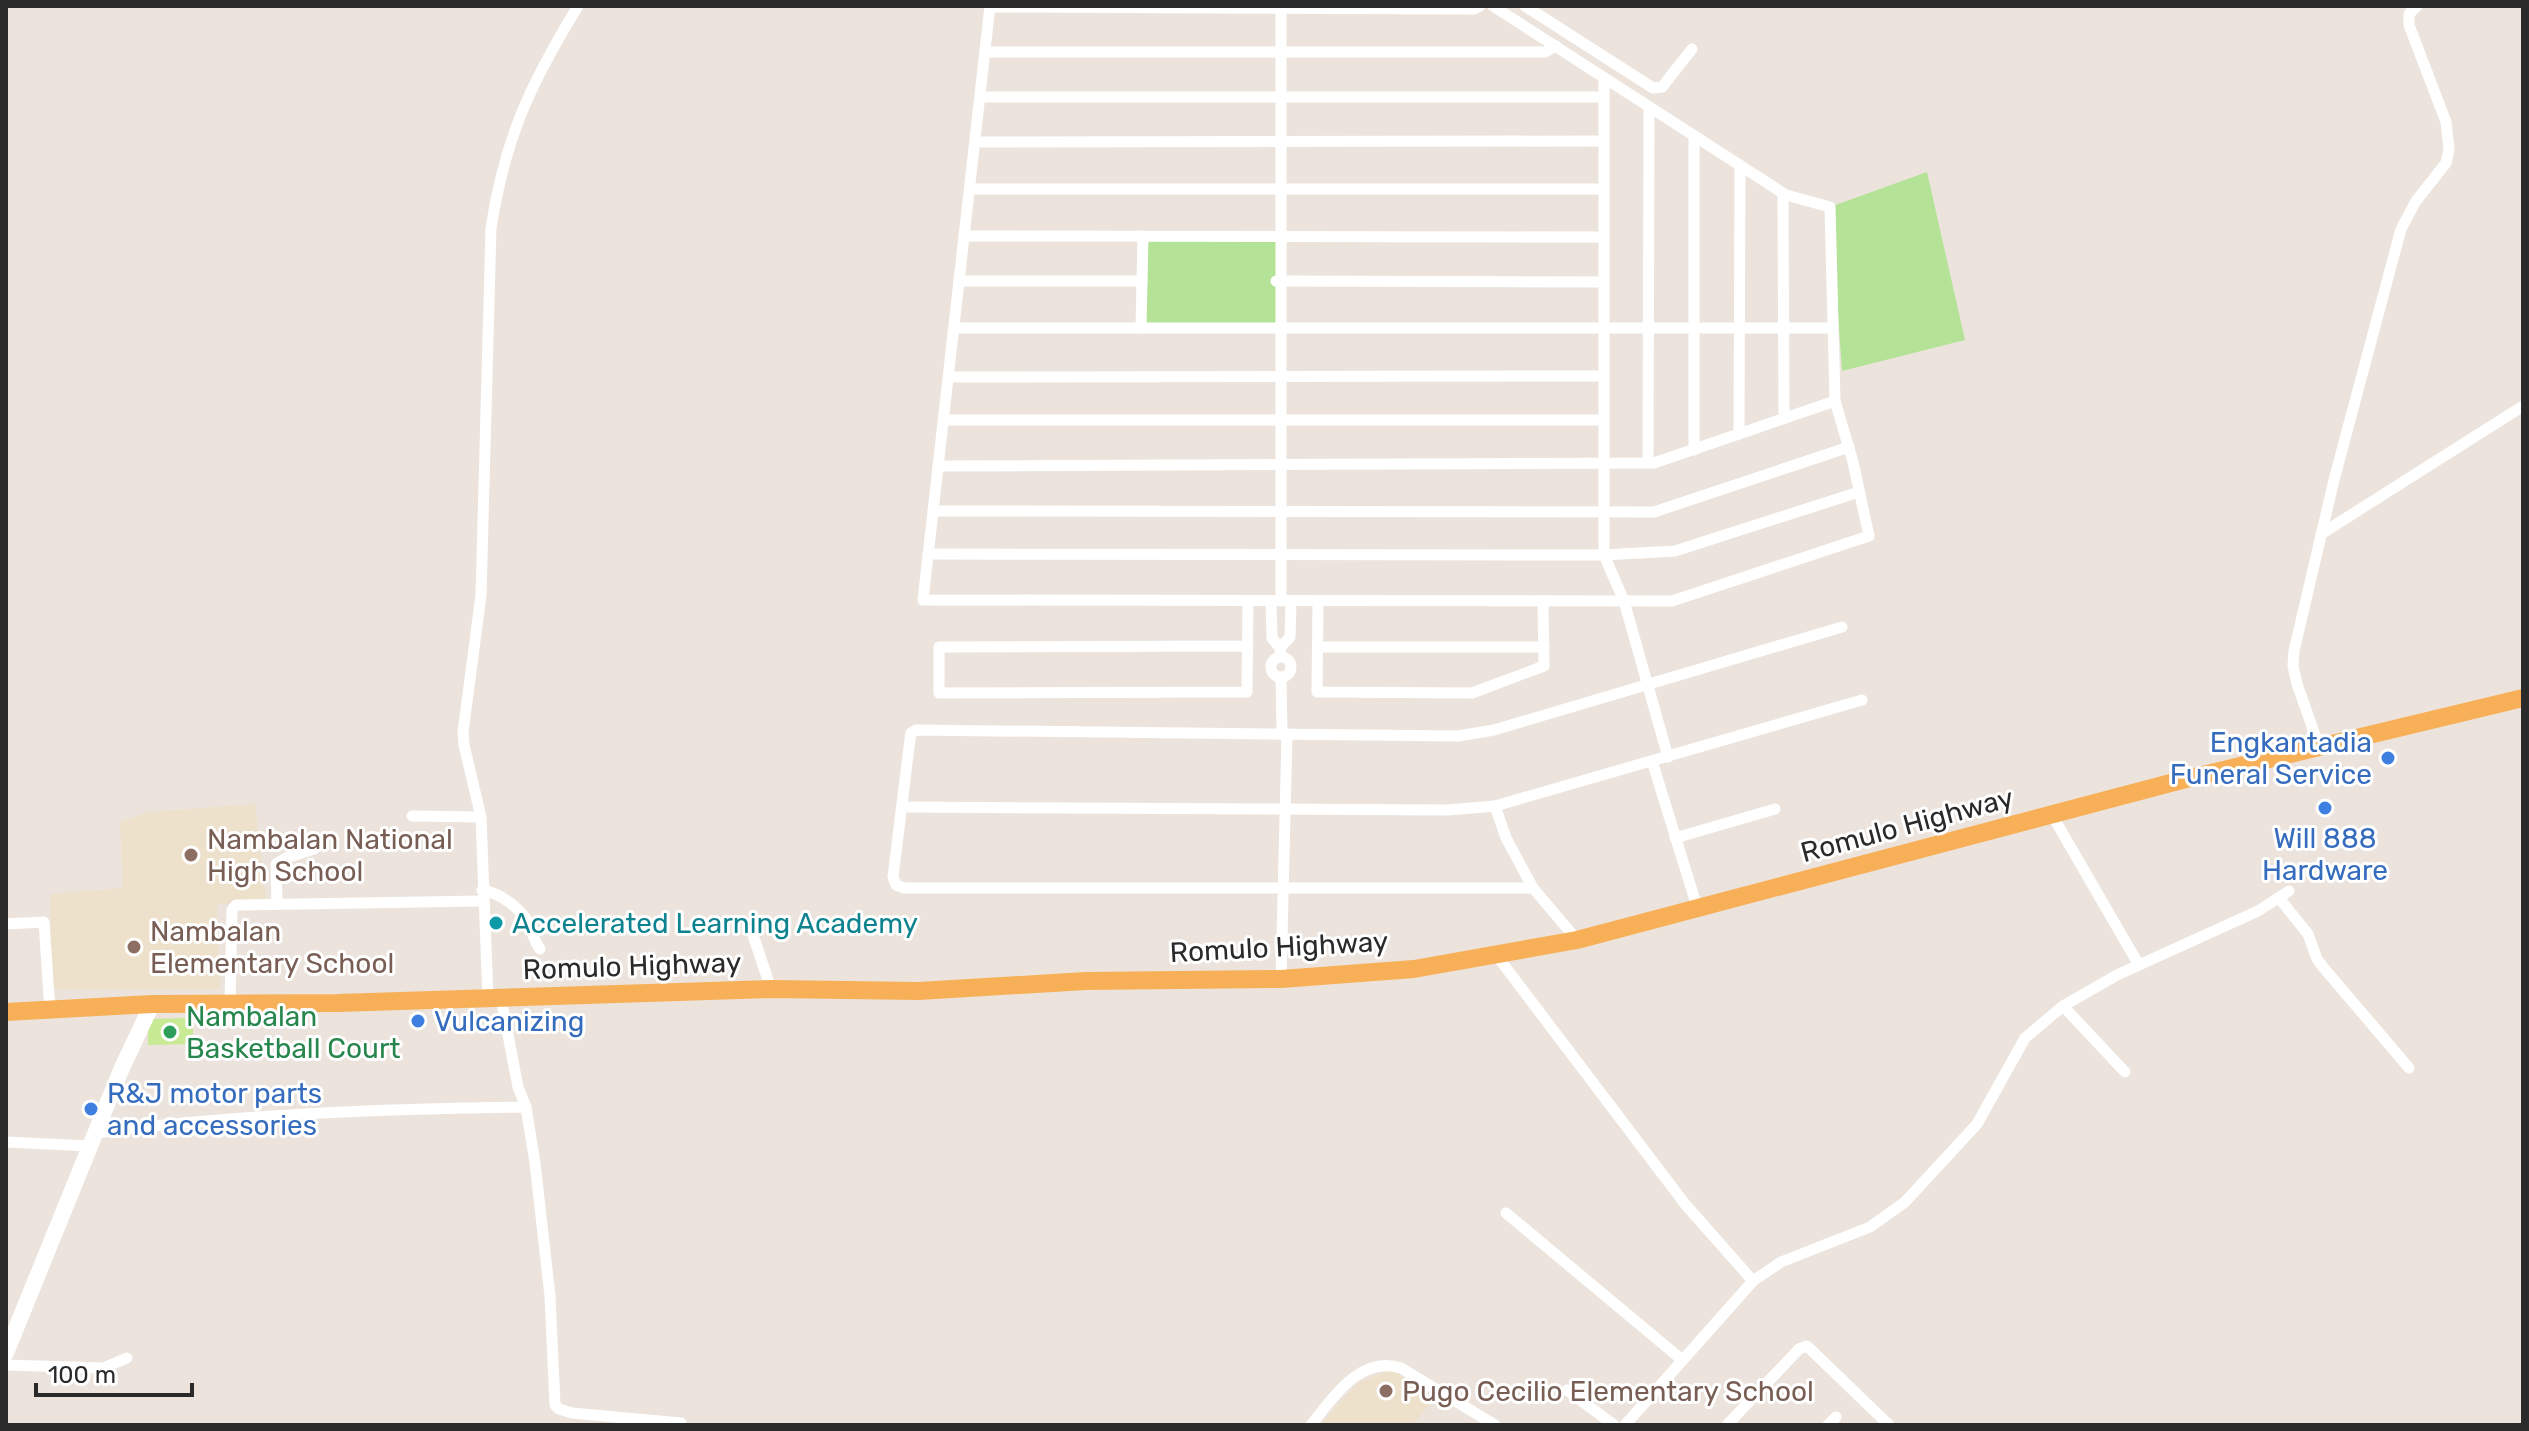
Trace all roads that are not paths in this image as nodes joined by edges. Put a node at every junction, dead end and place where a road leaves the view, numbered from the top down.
1 (578, 6) edge
2 (990, 6) edge
3 (1480, 6) edge
4 (1493, 6) edge
5 (1525, 6) edge
6 (2417, 6) edge
7 (1281, 7) edge
8 (1556, 46) junction
9 (1692, 49) dead end
10 (985, 52) junction
11 (1281, 52) junction
12 (1604, 78) junction
13 (980, 97) junction
14 (1281, 97) junction
15 (1604, 97) junction
16 (1649, 107) junction
17 (1694, 136) junction
18 (1281, 141) junction
19 (1604, 141) junction
20 (975, 142) junction
21 (1740, 165) junction
22 (970, 189) junction
23 (1281, 189) junction
24 (1604, 189) junction
25 (1783, 193) junction
26 (964, 236) junction
27 (1143, 236) junction
28 (1281, 237) junction
29 (1604, 237) junction
30 (959, 281) junction
31 (1142, 281) junction
32 (1278, 281) junction
33 (1604, 282) junction
34 (954, 328) junction
35 (1141, 328) junction
36 (1604, 328) junction
37 (1649, 328) junction
38 (1694, 328) junction
39 (1740, 328) junction
40 (1784, 328) junction
41 (1833, 328) junction
42 (1281, 329) junction
43 (1281, 376) junction
44 (1604, 376) junction
45 (949, 377) junction
46 (1835, 401) junction
47 (2523, 406) edge
48 (1784, 419) junction
49 (944, 420) junction
50 (1281, 420) junction
51 (1604, 420) junction
52 (1739, 434) junction
53 (1849, 447) junction
54 (1694, 450) junction
55 (1648, 463) junction
56 (1281, 465) junction
57 (1604, 465) junction
58 (938, 466) junction
59 (1859, 492) junction
60 (933, 511) junction
61 (1281, 511) junction
62 (1604, 512) junction
63 (2321, 534) junction
64 (928, 554) junction
65 (1281, 555) junction
66 (1604, 555) junction
67 (1248, 601) junction
68 (1281, 601) junction
69 (1318, 601) junction
70 (1543, 601) junction
71 (1624, 601) junction
72 (1842, 627) dead end
73 (1248, 646) junction
74 (1318, 647) junction
75 (1544, 647) junction
76 (1280, 652) junction
77 (1646, 683) junction
78 (2523, 698) edge
79 (1862, 700) dead end
80 (1284, 734) junction
81 (2320, 749) junction
82 (1668, 757) junction
83 (1652, 761) junction
84 (1495, 806) junction
85 (902, 807) junction
86 (1775, 809) dead end
87 (1285, 810) junction
88 (2052, 815) junction
89 (412, 816) dead end
90 (481, 817) junction
91 (1675, 838) junction
92 (314, 849) dead end
93 (1533, 888) junction
94 (1284, 889) junction
95 (482, 896) junction
96 (277, 904) junction
97 (1698, 910) junction
98 (6, 924) edge
99 (751, 929) dead end
100 (1577, 940) junction
101 (540, 949) dead end
102 (1497, 956) junction
103 (2139, 965) junction
104 (1281, 979) junction
105 (771, 989) junction
106 (495, 998) junction
107 (230, 1003) junction
108 (152, 1004) junction
109 (2063, 1006) junction
110 (50, 1011) junction
111 (6, 1012) edge
112 (2409, 1068) dead end
113 (2125, 1072) dead end
114 (526, 1107) junction
115 (93, 1140) junction
116 (6, 1142) edge
117 (1506, 1213) dead end
118 (1753, 1281) junction
119 (6, 1353) edge
120 (127, 1358) dead end
121 (1681, 1359) junction
122 (6, 1365) edge
123 (1567, 1390) dead end
124 (681, 1423) dead end
125 (1311, 1425) edge
126 (1495, 1425) edge
127 (1614, 1425) edge
128 (1625, 1425) edge
129 (1727, 1425) edge
130 (1889, 1425) edge

1 - 90 street
2 - 7 street
2 - 10 street
3 - 7 street
4 - 8 street
5 - 9 street
6 - 63 street
7 - 11 street
8 - 11 street
8 - 12 street
10 - 11 street
10 - 13 street
11 - 14 street
12 - 15 street
12 - 16 street
13 - 14 street
13 - 20 street
14 - 15 street
14 - 18 street
15 - 19 street
16 - 17 street
16 - 37 street
17 - 21 street
17 - 38 street
18 - 19 street
18 - 20 street
18 - 23 street
19 - 24 street
20 - 22 street
21 - 25 street
21 - 39 street
22 - 23 street
22 - 26 street
23 - 24 street
23 - 28 street
24 - 29 street
25 - 40 street
25 - 41 street
26 - 27 street
26 - 30 street
27 - 28 street
27 - 31 street
28 - 29 street
28 - 32 street
29 - 33 street
30 - 31 street
30 - 34 street
31 - 35 street
32 - 33 street
32 - 42 street
33 - 36 street
34 - 35 street
34 - 45 street
35 - 42 street
36 - 37 street
36 - 42 street
36 - 44 street
37 - 38 street
37 - 55 street
38 - 39 street
38 - 54 street
39 - 40 street
39 - 52 street
40 - 41 street
40 - 48 street
41 - 46 street
42 - 43 street
43 - 44 street
43 - 45 street
43 - 50 street
44 - 51 street
45 - 49 street
46 - 48 street
46 - 53 street
47 - 63 street
48 - 52 street
49 - 50 street
49 - 58 street
50 - 51 street
50 - 56 street
51 - 57 street
52 - 54 street
53 - 59 street
53 - 62 street
54 - 55 street
55 - 57 street
56 - 57 street
56 - 58 street
56 - 61 street
57 - 62 street
58 - 60 street
59 - 66 street
59 - 71 street
60 - 61 street
60 - 64 street
61 - 62 street
61 - 65 street
62 - 66 street
63 - 81 street
64 - 65 street
64 - 67 street
65 - 66 street
65 - 68 street
66 - 71 street
67 - 68 street
67 - 73 street
68 - 69 street
68 - 76 street
68 - 76 street
69 - 70 street
69 - 74 street
70 - 71 street
70 - 75 street
71 - 77 street
72 - 77 street
73 - 73 street
74 - 75 street
74 - 75 street
76 - 80 street
77 - 80 street
77 - 82 street
78 - 81 highway, Romulo Highway
79 - 82 street
80 - 85 street
80 - 87 street
81 - 88 highway, Romulo Highway
82 - 83 street
83 - 84 street
83 - 91 street
84 - 87 street
84 - 93 street
85 - 87 street
85 - 94 street
86 - 91 street
87 - 94 street
88 - 97 highway, Romulo Highway
88 - 103 street
89 - 90 street
90 - 95 street
91 - 97 street
92 - 96 street
93 - 94 street
93 - 100 street
94 - 104 street
95 - 96 street
95 - 101 street
95 - 106 street
96 - 107 street
97 - 100 highway, Romulo Highway
98 - 110 street
99 - 105 street
100 - 102 highway, Romulo Highway
102 - 104 highway, Romulo Highway
102 - 118 street
103 - 109 street
103 - 112 street
104 - 105 highway, Romulo Highway
105 - 106 highway, Romulo Highway
106 - 107 highway, Romulo Highway
106 - 114 street
107 - 108 highway, Romulo Highway
108 - 110 highway, Romulo Highway
108 - 115 main road
109 - 113 street
109 - 118 street
110 - 111 highway, Romulo Highway
114 - 115 street
114 - 124 street
115 - 116 street
115 - 119 main road
117 - 121 street
118 - 121 street
120 - 122 street
121 - 128 street
123 - 127 street
125 - 126 street
129 - 130 street

